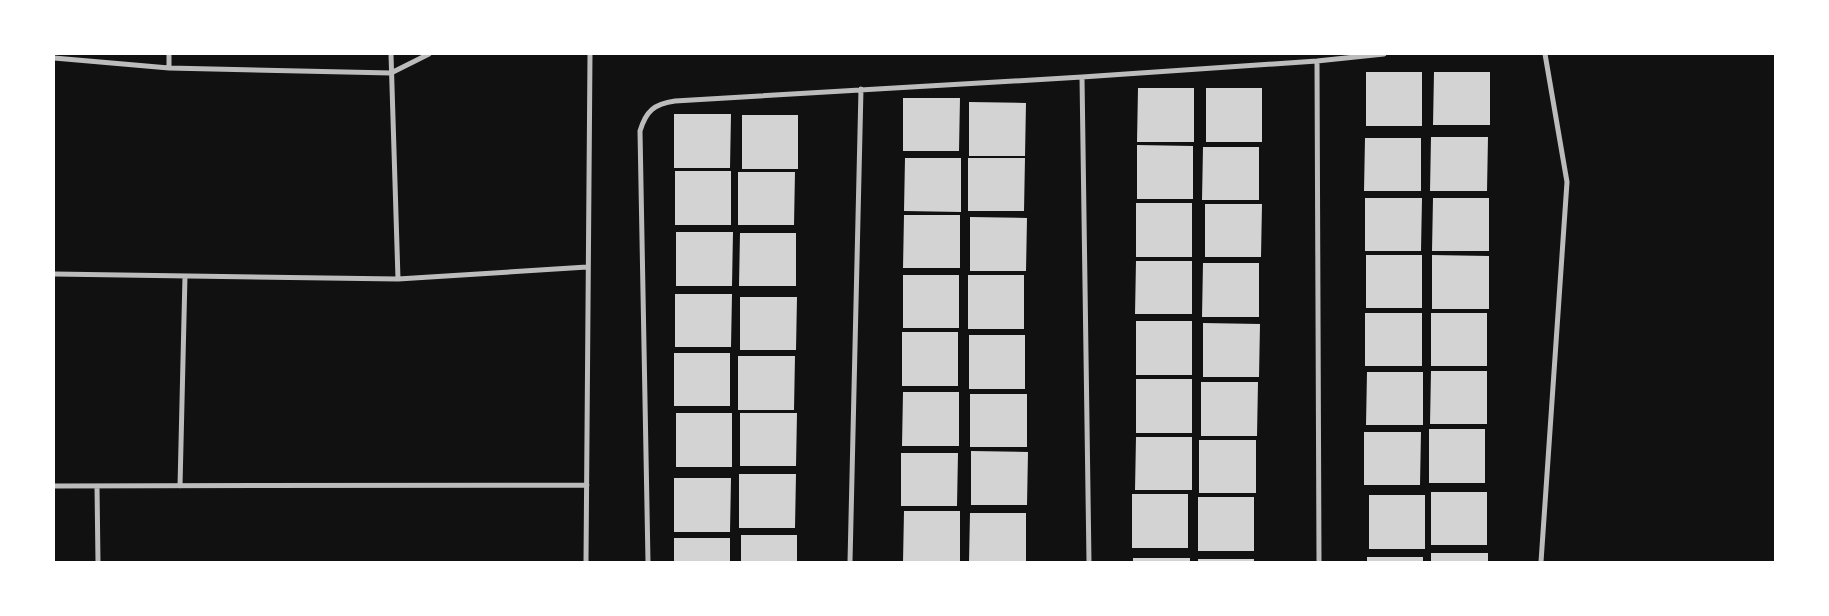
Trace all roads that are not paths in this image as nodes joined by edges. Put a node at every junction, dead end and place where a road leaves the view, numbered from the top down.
1 (169, 54) edge
2 (391, 54) edge
3 (429, 54) edge
4 (590, 54) edge
5 (1384, 54) edge
6 (1545, 54) edge
7 (54, 58) edge
8 (1317, 61) junction
9 (169, 68) junction
10 (391, 73) junction
11 (1082, 77) junction
12 (861, 90) junction
13 (587, 267) junction
14 (54, 274) edge
15 (185, 276) junction
16 (398, 279) junction
17 (587, 485) junction
18 (54, 486) edge
19 (97, 486) junction
20 (180, 486) junction
21 (98, 562) edge
22 (586, 562) edge
23 (648, 562) edge
24 (850, 562) edge
25 (1089, 562) edge
26 (1319, 562) edge
27 (1541, 562) edge

1 - 9 street
2 - 10 street
3 - 10 street
4 - 13 street
5 - 8 street
6 - 27 street
7 - 9 street
8 - 11 street
8 - 26 street
9 - 10 street
10 - 16 street
11 - 12 street
11 - 25 street
12 - 23 street
12 - 24 street
13 - 16 street
13 - 17 street
14 - 15 street
15 - 16 street
15 - 20 street
17 - 20 street
17 - 22 street
18 - 19 street
19 - 20 street
19 - 21 street

